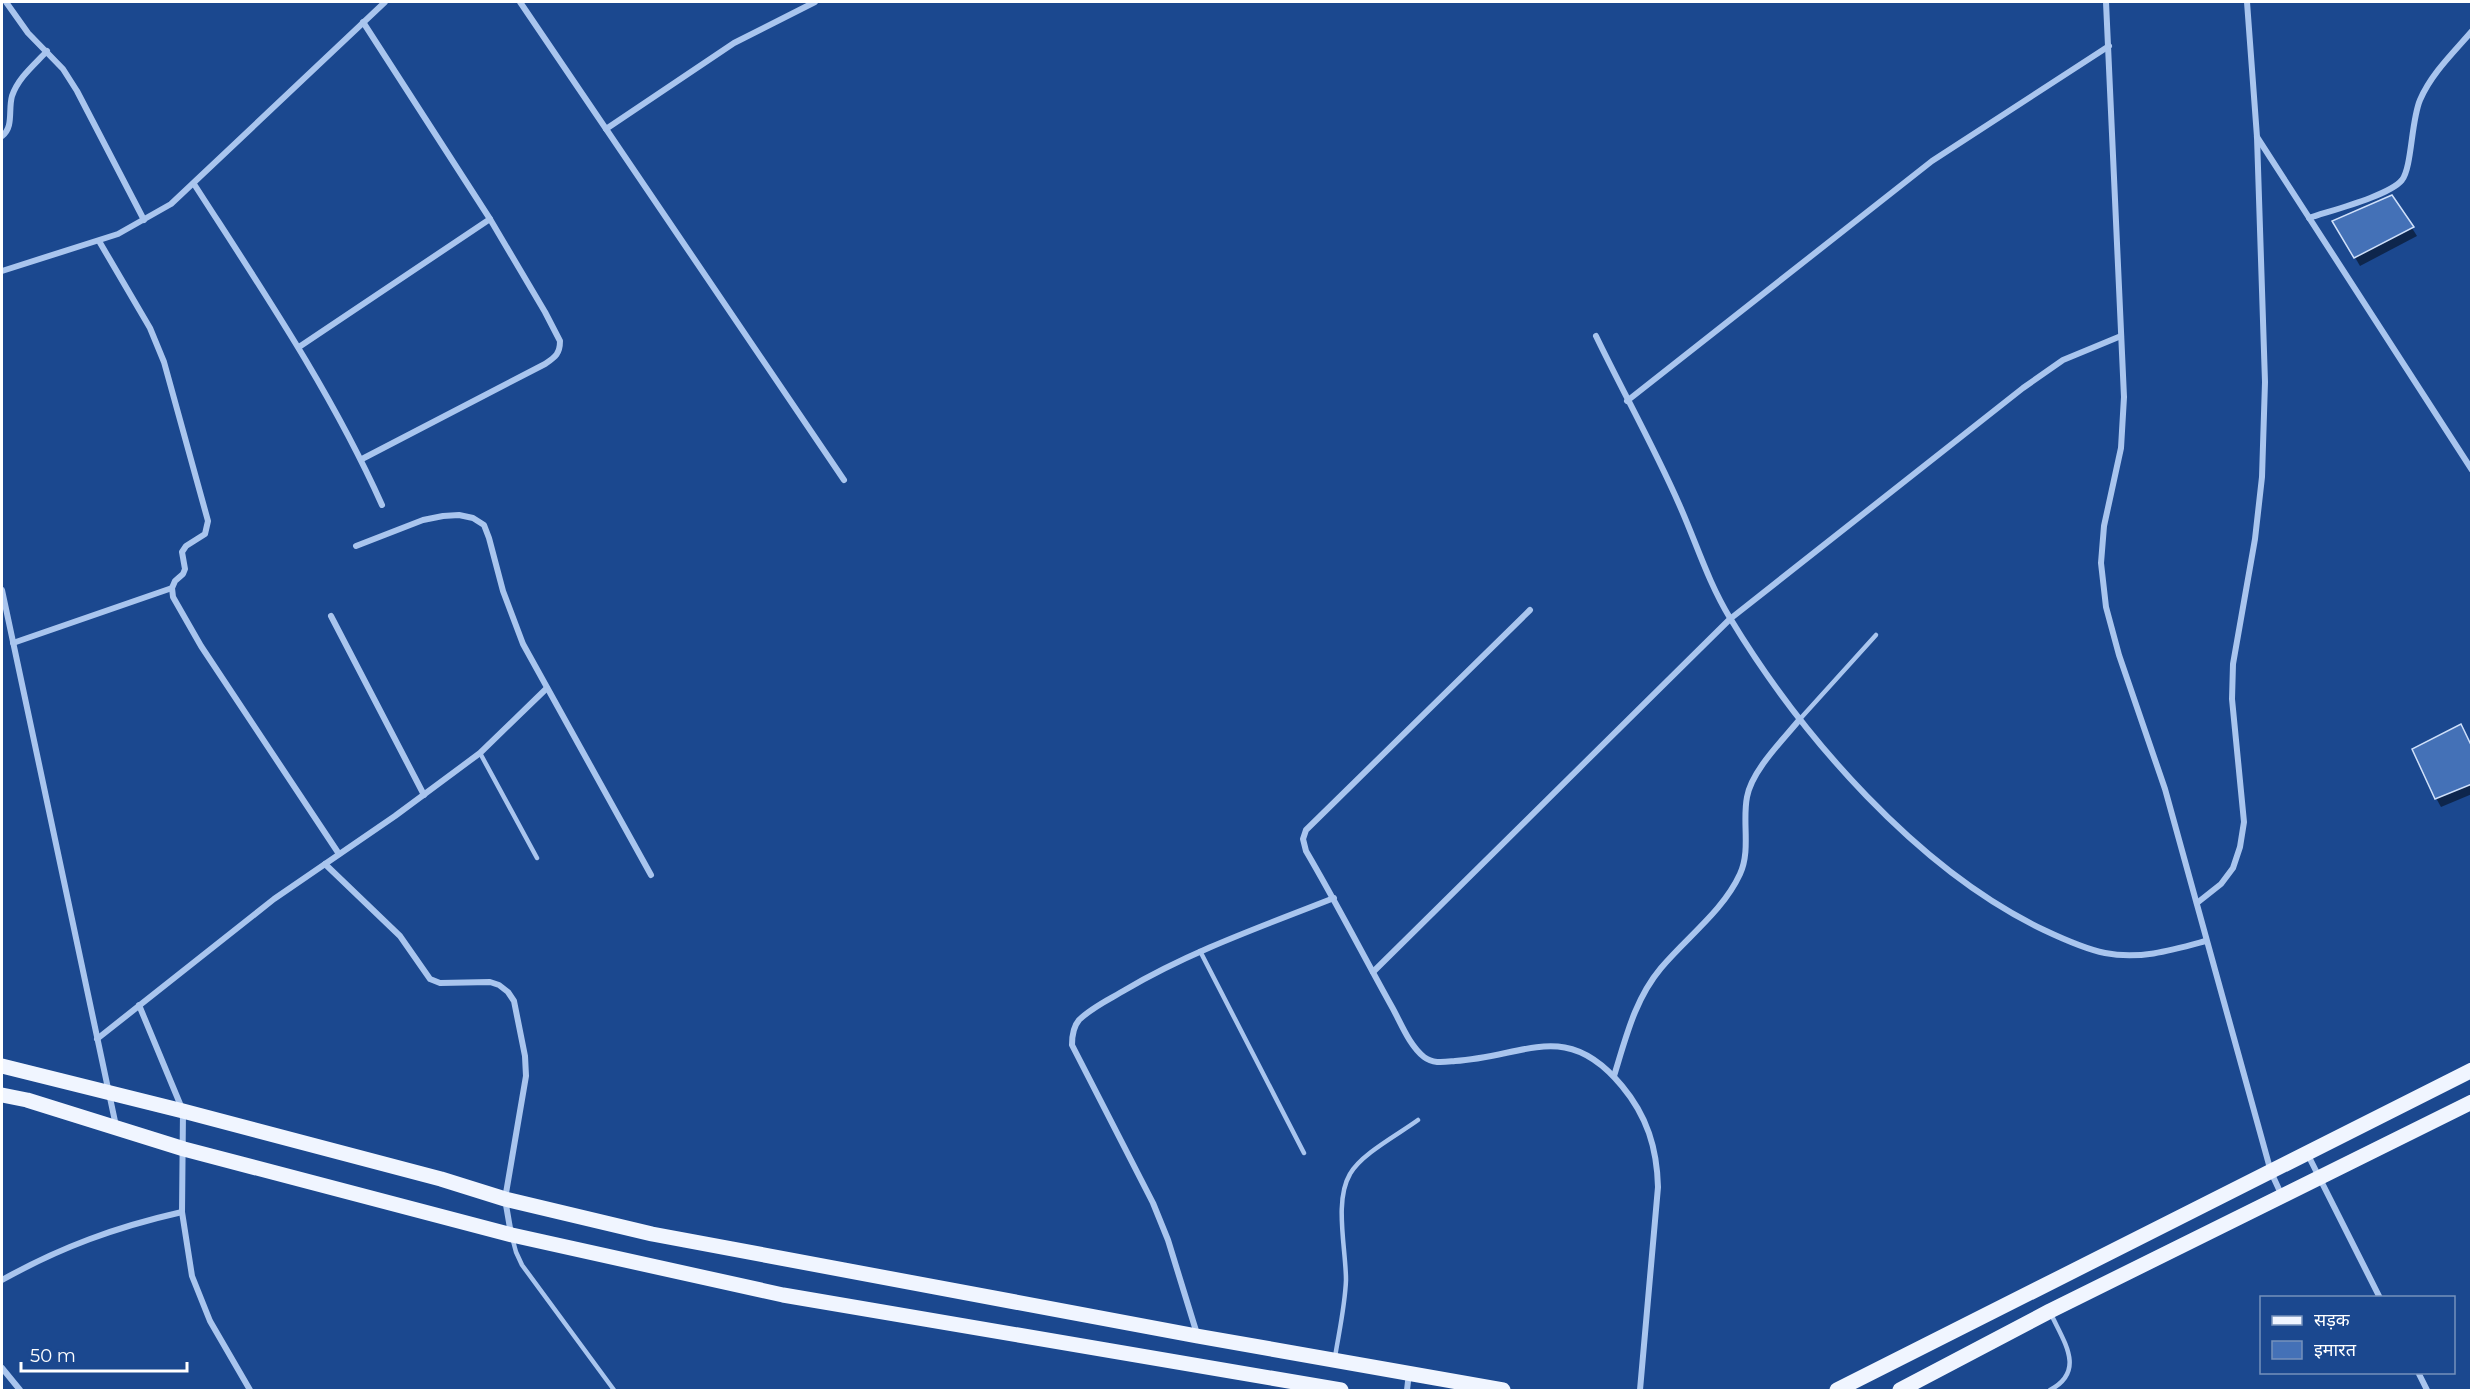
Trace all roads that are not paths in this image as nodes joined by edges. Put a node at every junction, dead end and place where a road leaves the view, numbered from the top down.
1 (6, 2) edge
2 (385, 2) edge
3 (519, 2) edge
4 (815, 2) edge
5 (2106, 2) edge
6 (2247, 2) edge
7 (363, 22) junction
8 (2472, 31) edge
9 (2109, 46) junction
10 (47, 51) junction
11 (606, 129) junction
12 (2, 136) edge
13 (2257, 137) junction
14 (194, 184) junction
15 (2309, 218) junction
16 (490, 219) junction
17 (144, 220) junction
18 (99, 241) junction
19 (2, 271) edge
20 (1596, 336) dead end
21 (2121, 336) junction
22 (299, 348) junction
23 (1627, 401) junction
24 (362, 459) junction
25 (2472, 470) edge
26 (844, 480) dead end
27 (382, 505) dead end
28 (356, 546) dead end
29 (172, 588) junction
30 (2, 590) edge
31 (1530, 610) dead end
32 (331, 616) dead end
33 (1730, 619) junction
34 (1876, 635) dead end
35 (13, 643) junction
36 (547, 688) junction
37 (1800, 719) junction
38 (480, 753) junction
39 (424, 795) junction
40 (339, 854) junction
41 (537, 858) dead end
42 (325, 864) junction
43 (651, 875) dead end
44 (1334, 898) junction
45 (2197, 903) junction
46 (2206, 941) junction
47 (1200, 951) junction
48 (1372, 972) junction
49 (140, 1005) junction
50 (97, 1039) junction
51 (2, 1066) edge
52 (2472, 1070) edge
53 (1614, 1076) junction
54 (109, 1093) junction
55 (2, 1095) edge
56 (2472, 1102) edge
57 (183, 1111) junction
58 (1418, 1120) dead end
59 (116, 1128) junction
60 (183, 1149) junction
61 (1304, 1153) dead end
62 (2308, 1154) junction
63 (2271, 1172) junction
64 (2320, 1178) junction
65 (2282, 1196) junction
66 (505, 1199) junction
67 (182, 1212) junction
68 (512, 1235) junction
69 (2, 1280) edge
70 (2379, 1296) edge
71 (2050, 1311) junction
72 (1197, 1336) junction
73 (1335, 1360) junction
74 (2, 1368) edge
75 (1409, 1373) junction
76 (2419, 1374) edge
77 (20, 1390) edge
78 (250, 1390) edge
79 (614, 1390) edge
80 (1341, 1390) edge
81 (1407, 1390) edge
82 (1503, 1390) edge
83 (1640, 1390) edge
84 (1837, 1390) edge
85 (1900, 1390) edge
86 (2050, 1390) edge
87 (2427, 1390) edge

1 - 10 street
2 - 7 street
3 - 11 street
4 - 11 street
5 - 9 street
6 - 13 street
7 - 14 street
7 - 16 street
8 - 15 street
9 - 21 street
9 - 23 street
10 - 12 street
10 - 17 street
11 - 26 street
13 - 15 street
13 - 45 street
14 - 17 street
14 - 22 street
15 - 25 street
16 - 22 street
16 - 24 street
17 - 18 street
18 - 19 street
18 - 29 street
20 - 23 street
21 - 33 street
21 - 45 street
22 - 24 street
23 - 33 street
24 - 27 street
28 - 36 street
29 - 35 street
29 - 40 street
30 - 35 street
31 - 44 street
32 - 39 street
33 - 37 street
33 - 48 street
34 - 37 lane
35 - 50 street
36 - 38 street
36 - 43 street
37 - 46 street
37 - 53 street
38 - 39 street
38 - 41 lane
39 - 40 street
40 - 42 street
42 - 49 street
42 - 66 street
44 - 47 street
44 - 48 street
45 - 46 street
46 - 63 street
47 - 61 lane
47 - 72 street
48 - 53 street
49 - 50 street
49 - 57 street
50 - 54 street
51 - 54 main road
52 - 62 main road
53 - 83 street
54 - 57 main road
54 - 59 street
55 - 59 main road
56 - 64 main road
57 - 60 street
57 - 66 main road
58 - 73 lane
59 - 60 main road
60 - 67 street
60 - 68 main road
62 - 63 main road
62 - 64 street
63 - 65 street
63 - 84 main road
64 - 65 main road
64 - 70 street
65 - 71 main road
66 - 68 street
66 - 72 main road
67 - 69 street
67 - 78 street
68 - 79 lane
68 - 80 main road
71 - 85 main road
71 - 86 lane
72 - 73 main road
73 - 75 main road
74 - 77 street
75 - 81 street
75 - 82 main road
76 - 87 street

